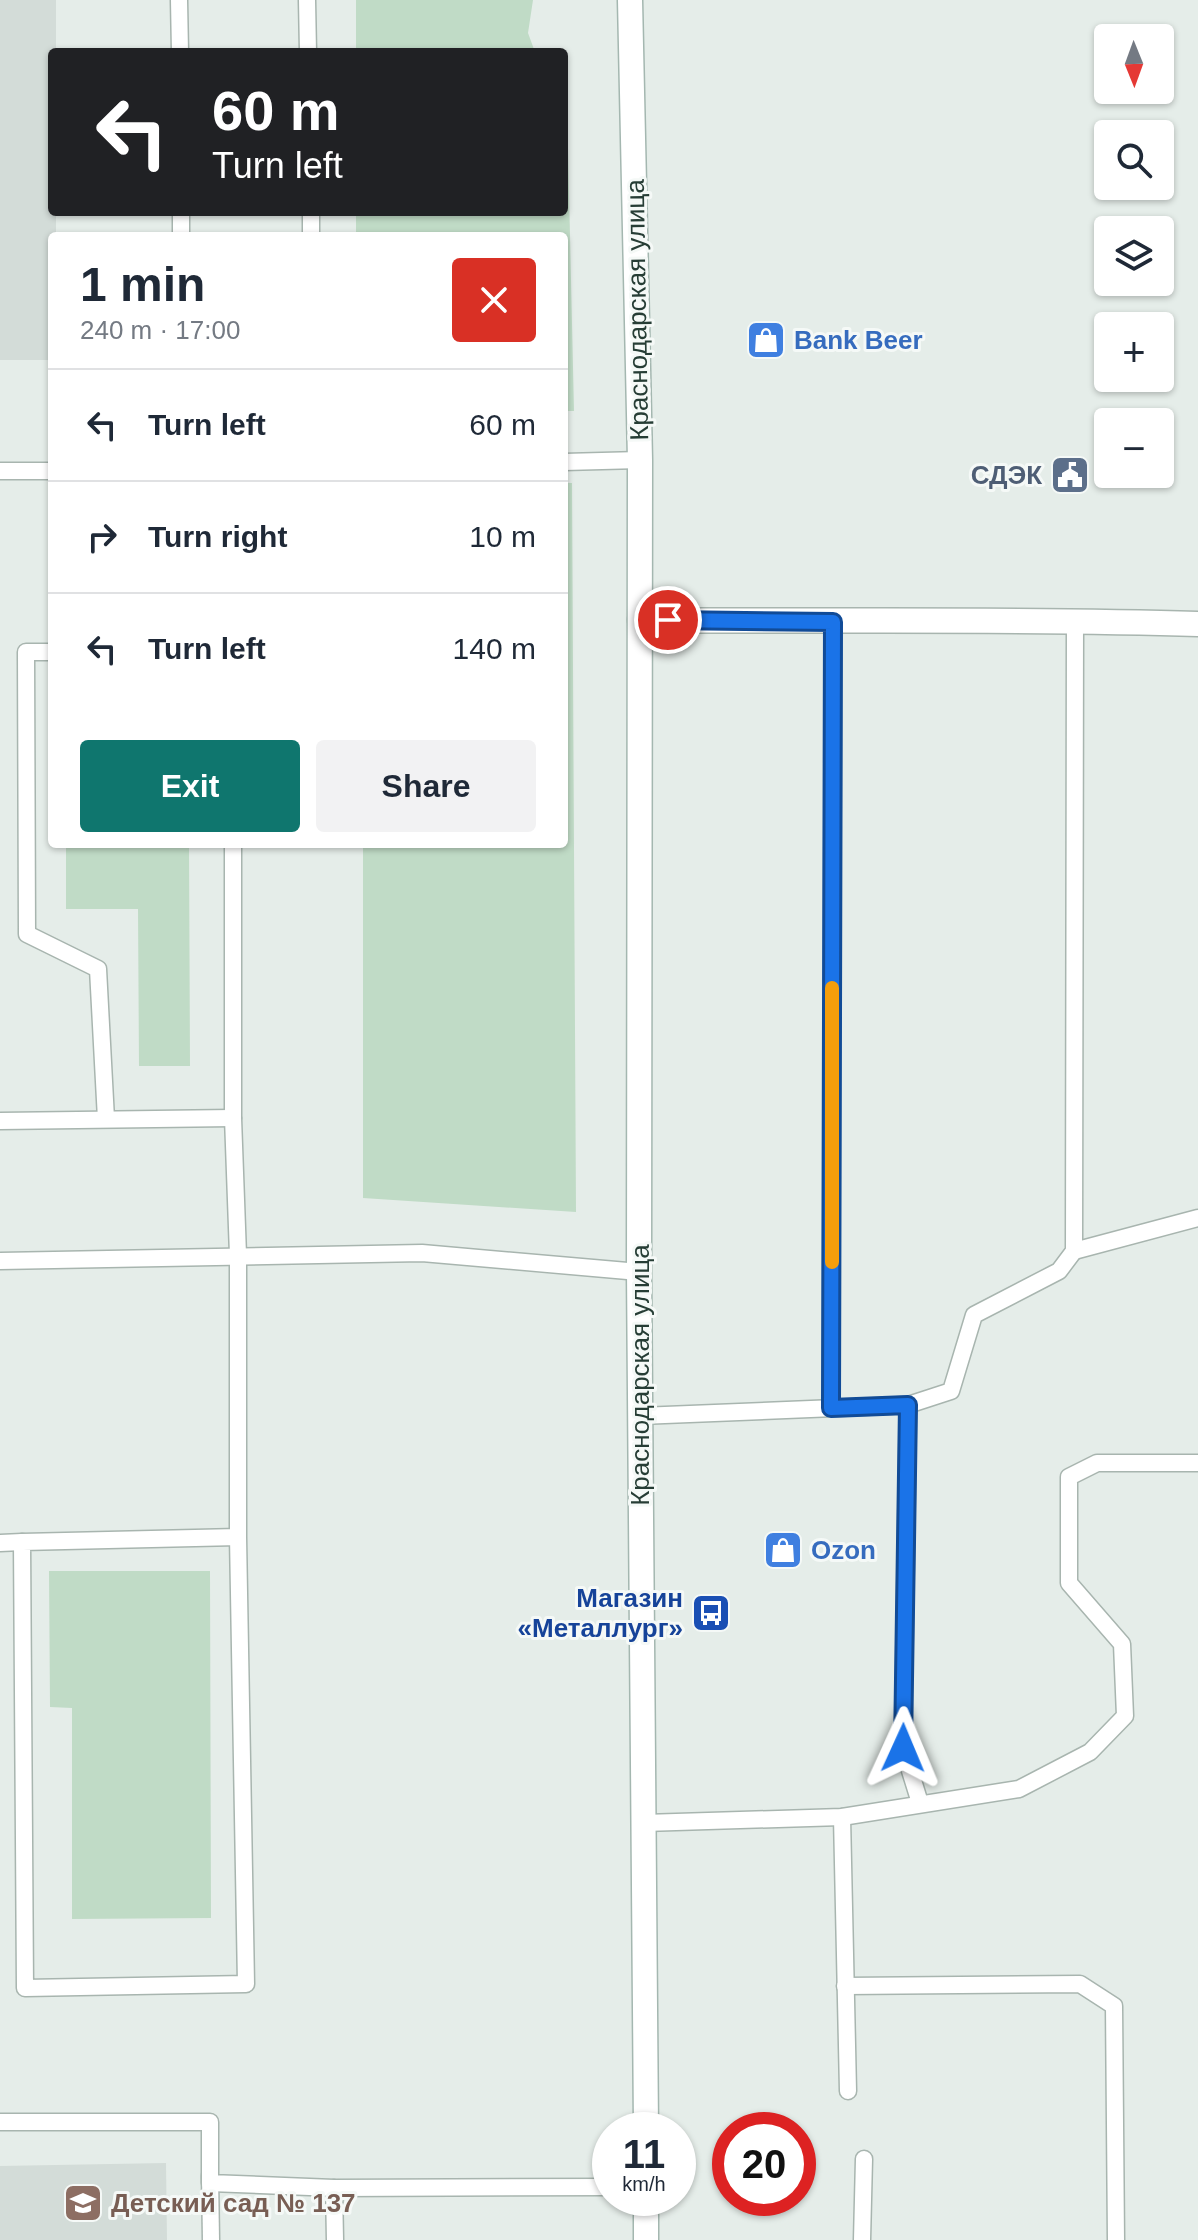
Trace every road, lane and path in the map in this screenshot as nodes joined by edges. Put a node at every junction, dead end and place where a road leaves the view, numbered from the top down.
1 (179, 0) edge
2 (307, 0) edge
3 (630, 0) edge
4 (180, 48) edge
5 (308, 48) edge
6 (640, 460) junction
7 (568, 462) edge
8 (0, 471) edge
9 (48, 471) edge
10 (640, 620) junction
11 (1075, 620) junction
12 (833, 622) junction
13 (1198, 624) edge
14 (48, 652) edge
15 (233, 848) edge
16 (233, 1118) junction
17 (106, 1119) junction
18 (0, 1121) edge
19 (1198, 1218) edge
20 (1074, 1251) junction
21 (238, 1255) junction
22 (0, 1261) edge
23 (639, 1272) junction
24 (908, 1405) junction
25 (831, 1408) junction
26 (640, 1416) junction
27 (1198, 1463) edge
28 (238, 1537) junction
29 (22, 1542) junction
30 (0, 1543) edge
31 (920, 1803) junction
32 (842, 1817) junction
33 (644, 1823) junction
34 (845, 1986) junction
35 (848, 2091) dead end
36 (646, 2112) edge
37 (0, 2122) edge
38 (864, 2159) dead end
39 (210, 2183) junction
40 (592, 2187) edge
41 (334, 2188) junction
42 (646, 2216) edge
43 (211, 2240) edge
44 (335, 2240) edge
45 (646, 2240) edge
46 (862, 2240) edge
47 (1116, 2240) edge

1 - 4 lane
2 - 5 lane
3 - 6 main road, Краснодарская улица
6 - 7 lane
6 - 10 main road, Краснодарская улица
8 - 9 lane
10 - 12 main road
10 - 23 main road, Краснодарская улица
11 - 12 main road
11 - 13 main road
11 - 20 lane
12 - 25 lane
14 - 17 lane
15 - 16 lane
16 - 17 lane
16 - 21 lane
17 - 18 lane
19 - 20 lane
20 - 24 lane
21 - 22 lane
21 - 23 lane
21 - 28 lane
23 - 26 main road, Краснодарская улица
24 - 25 lane
24 - 31 lane
25 - 26 lane
26 - 33 main road, Краснодарская улица
27 - 31 lane
28 - 29 lane
28 - 29 lane
29 - 30 lane
31 - 32 lane
32 - 33 lane
32 - 34 lane
33 - 36 main road, Краснодарская улица
34 - 35 lane
34 - 47 lane
37 - 39 lane
38 - 46 lane
39 - 41 lane
39 - 43 lane
40 - 41 lane
41 - 44 lane
42 - 45 main road

